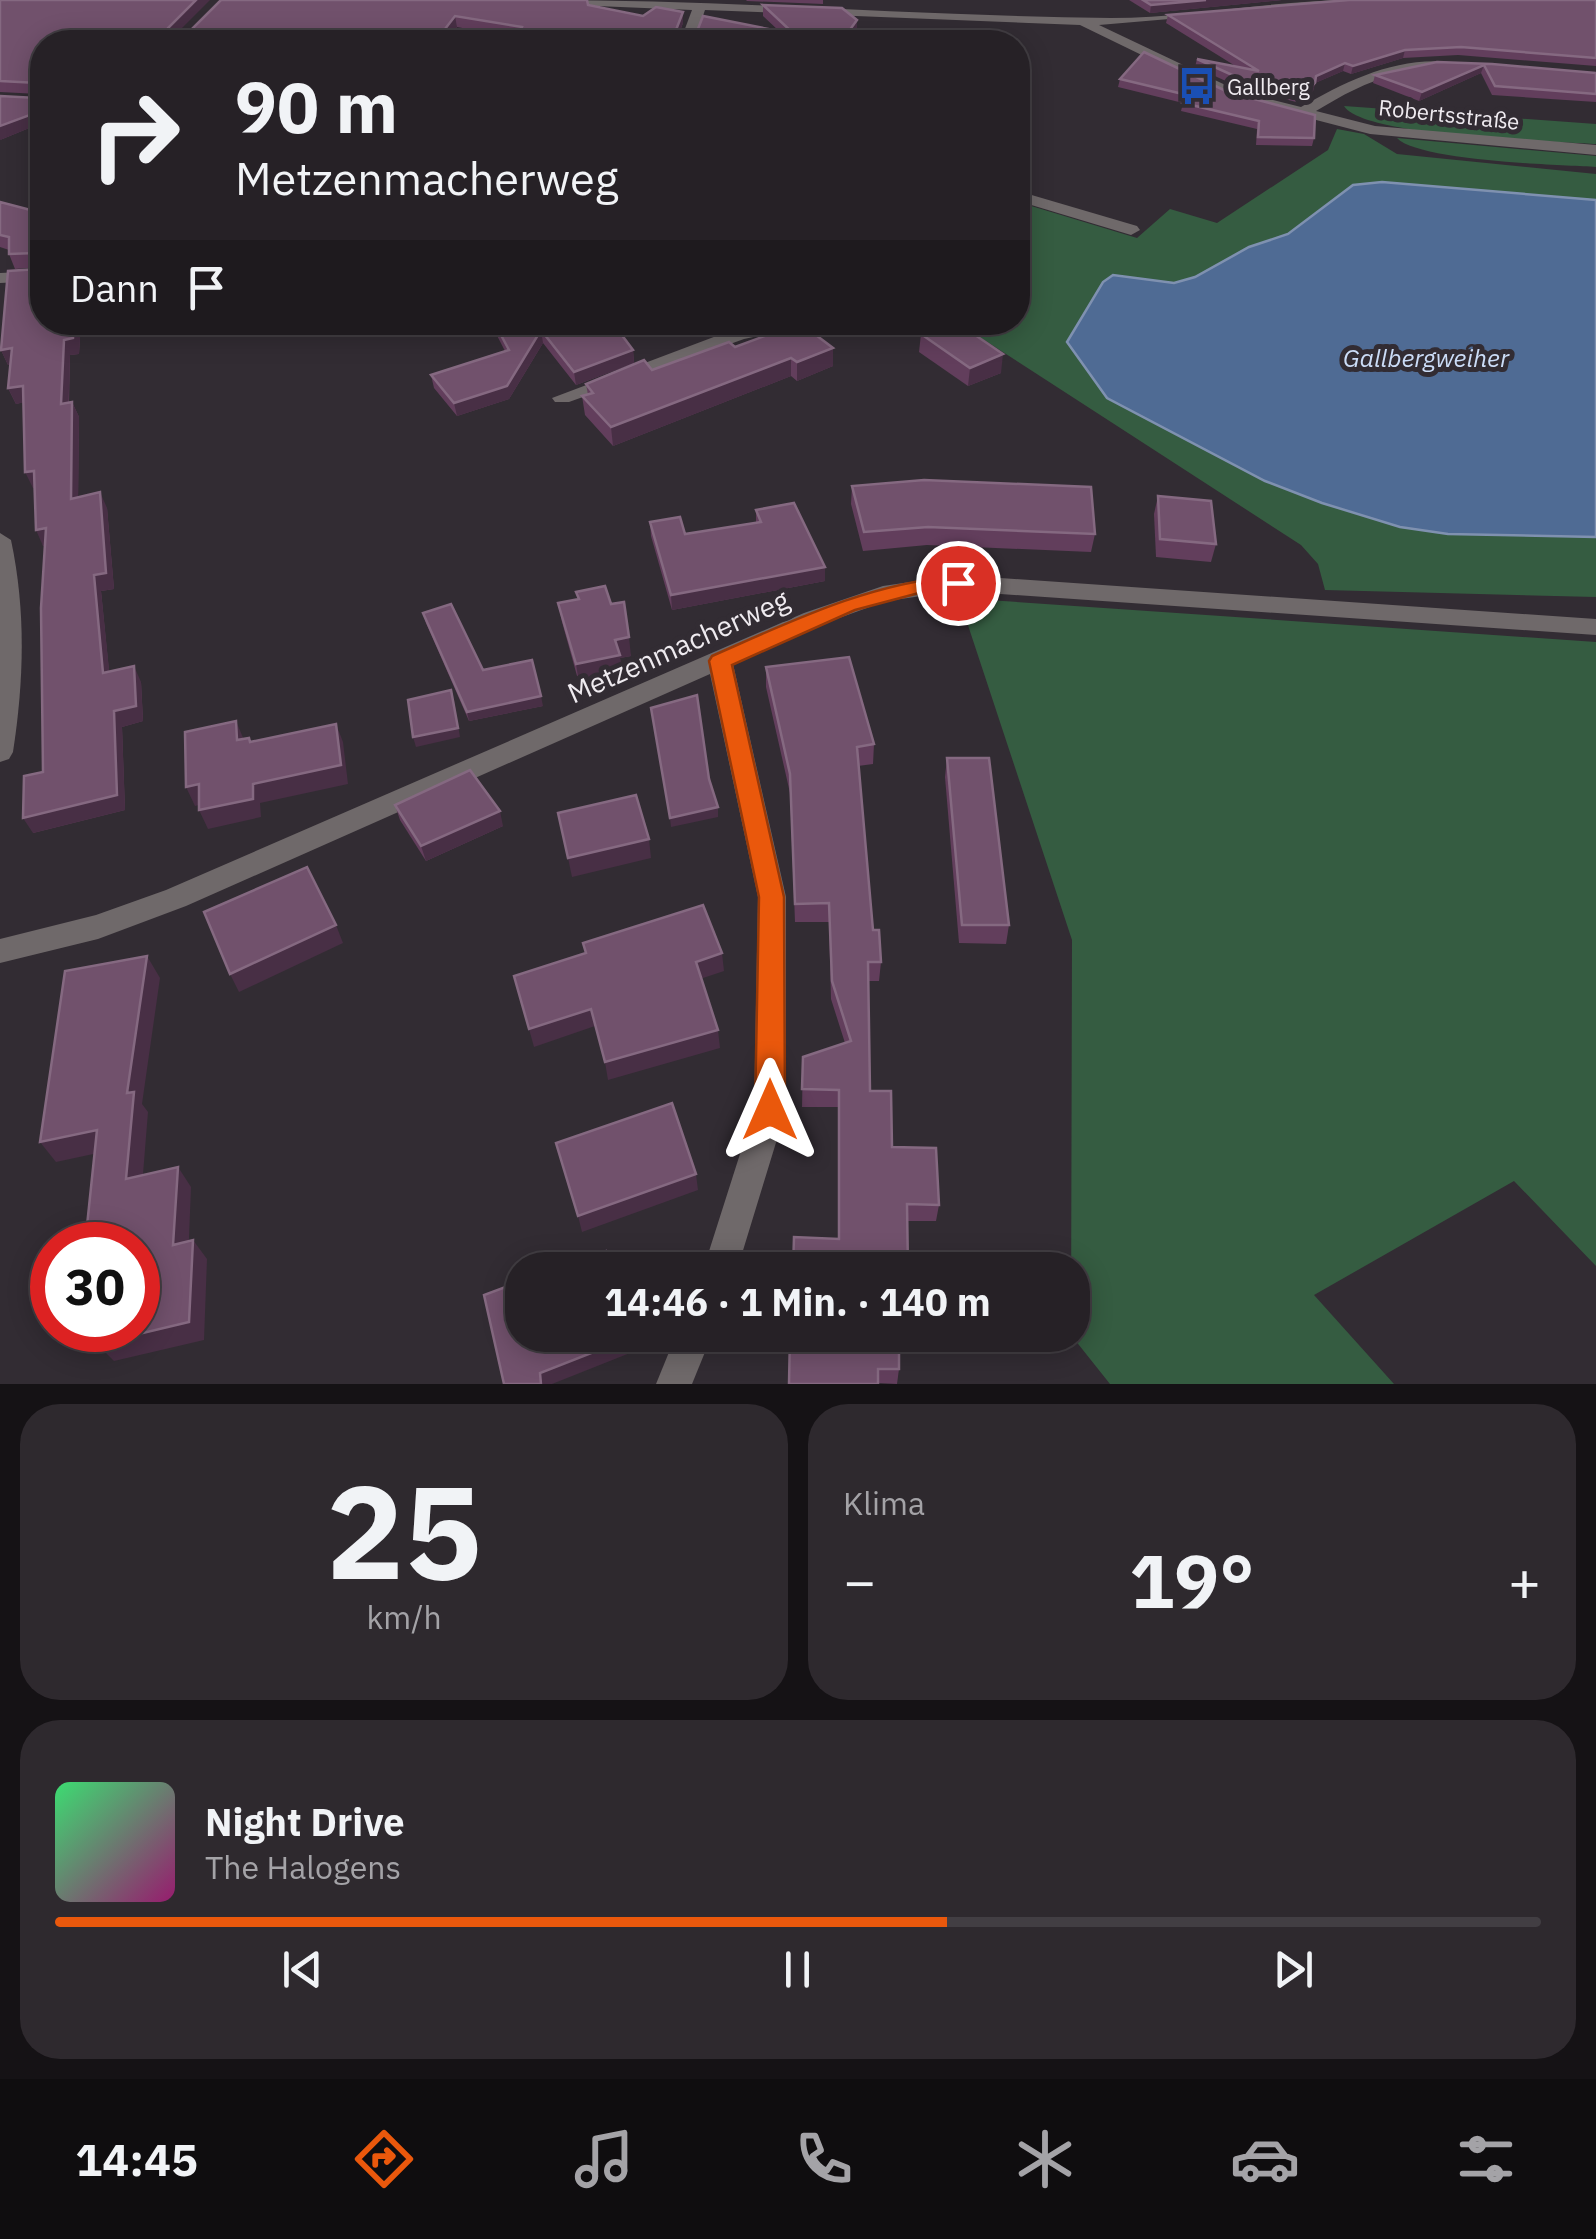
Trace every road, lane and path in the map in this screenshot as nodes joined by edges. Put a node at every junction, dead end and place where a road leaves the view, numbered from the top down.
1 (550, 0) edge
2 (1346, 0) edge
3 (700, 6) junction
4 (1078, 21) junction
5 (691, 30) edge
6 (1469, 68) edge
7 (1303, 112) junction
8 (1596, 150) edge
9 (1030, 200) edge
10 (1131, 230) dead end
11 (30, 277) edge
12 (0, 278) edge
13 (717, 335) edge
14 (562, 398) dead end
15 (0, 540) edge
16 (1596, 627) edge
17 (720, 661) junction
18 (0, 752) edge
19 (0, 951) edge
20 (726, 1252) edge
21 (687, 1352) edge
22 (674, 1384) edge

1 - 3 street
2 - 4 street
3 - 4 street
3 - 5 street
4 - 7 street, Robertsstraße
6 - 7 street
7 - 8 street, Robertsstraße
9 - 10 street
11 - 12 street
13 - 14 street
15 - 18 street
16 - 17 street, Metzenmacherweg
17 - 19 street, Metzenmacherweg
17 - 20 street
21 - 22 street

